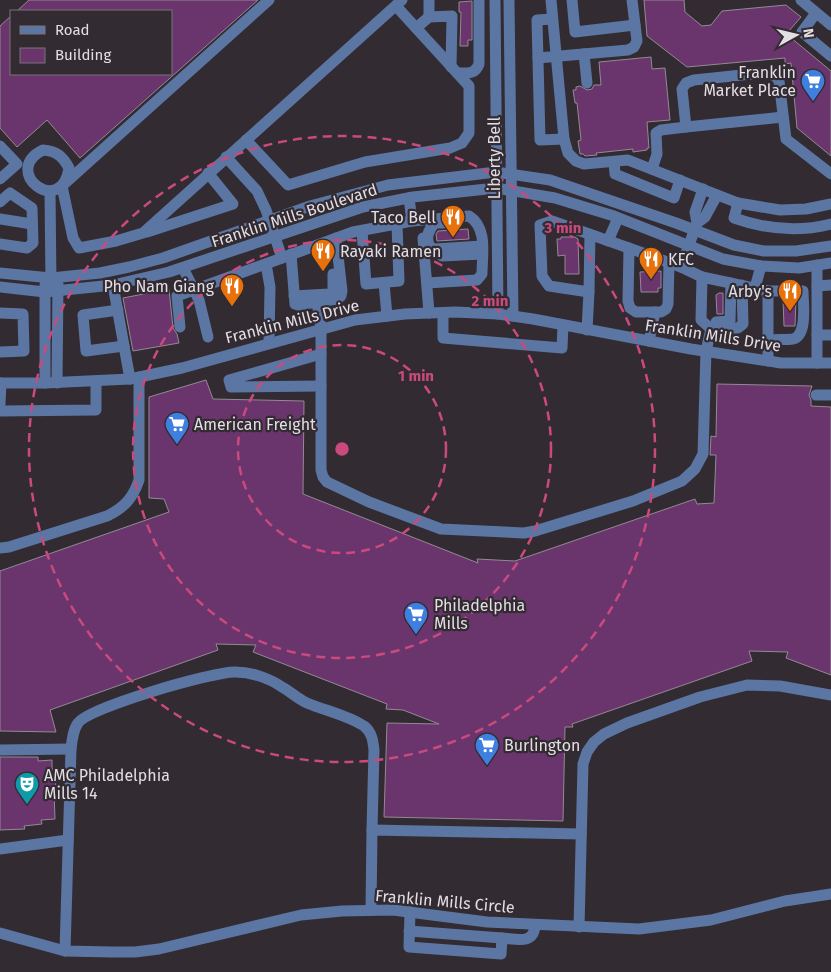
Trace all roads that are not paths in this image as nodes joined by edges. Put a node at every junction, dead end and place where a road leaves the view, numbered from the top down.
1 (269, 0) edge
2 (430, 0) edge
3 (479, 0) edge
4 (496, 0) edge
5 (509, 0) edge
6 (632, 0) edge
7 (800, 0) edge
8 (399, 3) edge
9 (572, 3) edge
10 (552, 9) edge
11 (816, 13) junction
12 (428, 17) junction
13 (635, 25) junction
14 (831, 25) edge
15 (416, 28) junction
16 (575, 32) junction
17 (554, 34) junction
18 (584, 54) junction
19 (831, 56) edge
20 (556, 57) junction
21 (538, 58) junction
22 (454, 70) junction
23 (588, 82) dead end
24 (783, 117) junction
25 (686, 127) junction
26 (564, 139) junction
27 (246, 140) junction
28 (0, 146) edge
29 (226, 157) junction
30 (614, 162) junction
31 (21, 164) junction
32 (652, 169) junction
33 (496, 172) junction
34 (208, 174) junction
35 (510, 174) junction
36 (831, 174) edge
37 (0, 179) edge
38 (680, 180) junction
39 (62, 186) junction
40 (496, 188) junction
41 (703, 189) junction
42 (510, 190) junction
43 (50, 191) junction
44 (717, 195) junction
45 (409, 198) junction
46 (0, 202) edge
47 (738, 203) junction
48 (831, 204) edge
49 (348, 212) junction
50 (618, 218) junction
51 (0, 219) edge
52 (270, 220) junction
53 (418, 220) junction
54 (476, 220) junction
55 (32, 224) junction
56 (397, 224) junction
57 (831, 224) edge
58 (695, 226) junction
59 (358, 232) junction
60 (144, 233) junction
61 (590, 234) junction
62 (275, 236) junction
63 (334, 239) junction
64 (608, 241) junction
65 (0, 244) edge
66 (688, 246) junction
67 (831, 246) edge
68 (629, 248) junction
69 (482, 250) junction
70 (286, 256) junction
71 (425, 257) junction
72 (669, 263) junction
73 (831, 263) edge
74 (266, 264) junction
75 (817, 265) junction
76 (761, 266) junction
77 (681, 267) junction
78 (183, 268) junction
79 (0, 273) edge
80 (702, 277) junction
81 (51, 278) junction
82 (384, 282) junction
83 (427, 283) junction
84 (736, 284) junction
85 (831, 284) edge
86 (113, 285) junction
87 (817, 286) junction
88 (0, 287) edge
89 (755, 288) junction
90 (195, 290) junction
91 (768, 291) junction
92 (51, 292) junction
93 (589, 292) junction
94 (294, 296) junction
95 (317, 302) junction
96 (118, 310) junction
97 (655, 312) junction
98 (0, 313) edge
99 (429, 313) junction
100 (443, 313) junction
101 (498, 314) junction
102 (387, 316) junction
103 (513, 316) junction
104 (701, 316) junction
105 (563, 325) junction
106 (180, 327) dead end
107 (321, 328) junction
108 (711, 328) junction
109 (587, 330) junction
110 (817, 335) junction
111 (831, 335) edge
112 (208, 337) dead end
113 (768, 340) junction
114 (649, 341) junction
115 (269, 343) junction
116 (124, 346) junction
117 (706, 351) junction
118 (0, 352) edge
119 (321, 354) junction
120 (768, 362) junction
121 (817, 363) junction
122 (831, 363) edge
123 (134, 378) junction
124 (96, 381) junction
125 (0, 383) edge
126 (51, 383) junction
127 (321, 386) junction
128 (816, 395) dead end
129 (831, 395) edge
130 (0, 404) edge
131 (0, 411) edge
132 (0, 548) edge
133 (831, 695) edge
134 (71, 749) junction
135 (0, 750) edge
136 (372, 830) junction
137 (581, 834) junction
138 (68, 840) junction
139 (0, 849) edge
140 (831, 894) edge
141 (371, 910) junction
142 (410, 912) junction
143 (535, 925) junction
144 (579, 927) junction
145 (409, 931) junction
146 (0, 933) edge
147 (502, 938) junction
148 (66, 951) junction

1 - 39 street
2 - 12 street
3 - 22 street
4 - 33 street, Liberty Bell
5 - 35 street, Liberty Bell
6 - 13 street
7 - 11 street
8 - 15 street
8 - 27 street
9 - 10 street
9 - 16 street
10 - 17 street
10 - 21 street
11 - 14 street
11 - 19 street
12 - 15 street
12 - 22 street
13 - 16 street
13 - 18 street
15 - 22 street
16 - 17 street
17 - 20 street
18 - 20 street
18 - 23 street
20 - 21 street
20 - 26 street
21 - 26 street
22 - 27 street
24 - 25 street
24 - 25 street
24 - 36 street
25 - 32 street
26 - 30 street
27 - 29 street
28 - 31 street
29 - 34 street
29 - 52 street
30 - 32 street
30 - 38 street
31 - 37 street
31 - 39 street
31 - 43 street
32 - 38 street
33 - 35 street, Franklin Mills Boulevard
33 - 40 street, Liberty Bell
33 - 52 street, Franklin Mills Boulevard
34 - 60 street
34 - 60 street
35 - 42 street, Liberty Bell
35 - 58 street, Franklin Mills Boulevard
38 - 41 street
39 - 43 street
39 - 60 street
40 - 42 street, Franklin Mills Boulevard
40 - 45 street, Franklin Mills Boulevard
40 - 101 street, Liberty Bell
41 - 44 street
41 - 58 street
42 - 50 street, Franklin Mills Boulevard
42 - 103 street, Liberty Bell
43 - 81 street
44 - 47 street
44 - 58 street
45 - 49 street, Franklin Mills Boulevard
45 - 53 street
46 - 55 street
47 - 48 street
47 - 57 street
49 - 59 street
49 - 62 street, Franklin Mills Boulevard
50 - 64 street
50 - 66 street, Franklin Mills Boulevard
51 - 55 street
52 - 62 street
52 - 81 street, Franklin Mills Boulevard
53 - 54 street
53 - 56 street
53 - 71 street
54 - 69 street
54 - 69 street
55 - 65 street
56 - 59 street
56 - 82 street
58 - 66 street
58 - 67 street, Franklin Mills Boulevard
59 - 63 street
59 - 82 street
61 - 64 street
61 - 93 street
61 - 93 street
62 - 70 street
62 - 78 street, Franklin Mills Boulevard
63 - 70 street
63 - 94 street
63 - 95 street
64 - 68 street
66 - 76 street, Franklin Mills Boulevard
66 - 77 street
68 - 72 street
68 - 97 street
69 - 71 street
69 - 83 street
70 - 74 street
70 - 94 street
71 - 83 street
72 - 77 street
72 - 97 street
73 - 75 street, Franklin Mills Boulevard
74 - 90 street
74 - 115 street
75 - 76 street, Franklin Mills Boulevard
75 - 87 street
76 - 89 street
77 - 80 street
78 - 86 street, Franklin Mills Boulevard
78 - 90 street
79 - 81 street, Franklin Mills Boulevard
80 - 84 street
80 - 104 street
81 - 92 street
82 - 102 street
83 - 99 street
84 - 89 street
84 - 104 street
84 - 108 street
85 - 87 street
86 - 92 street, Franklin Mills Boulevard
86 - 96 street
87 - 110 street
88 - 92 street, Franklin Mills Boulevard
89 - 91 street
90 - 106 street
90 - 112 street
91 - 113 street
91 - 113 street
92 - 126 street
93 - 109 street
94 - 95 street
95 - 107 street
96 - 116 street
96 - 116 street
97 - 114 street
98 - 118 street
99 - 100 street, Franklin Mills Drive
99 - 102 street, Franklin Mills Drive
100 - 101 street, Franklin Mills Drive
100 - 105 street
101 - 103 street, Franklin Mills Drive
102 - 107 street, Franklin Mills Drive
103 - 105 street, Franklin Mills Drive
104 - 108 street
105 - 109 street, Franklin Mills Drive
107 - 115 street, Franklin Mills Drive
107 - 119 street
108 - 117 street
109 - 114 street, Franklin Mills Drive
110 - 111 street
110 - 121 street
113 - 120 street
114 - 117 street, Franklin Mills Drive
115 - 123 street, Franklin Mills Drive
116 - 123 street
117 - 120 street, Franklin Mills Drive
117 - 127 street
119 - 127 street
119 - 127 street
120 - 121 street, Franklin Mills Drive
121 - 122 street, Franklin Mills Drive
123 - 124 street, Franklin Mills Drive
123 - 132 street
124 - 126 street, Franklin Mills Drive
124 - 131 street
125 - 126 street, Franklin Mills Drive
125 - 130 street
128 - 129 street
133 - 137 street
134 - 135 street
134 - 136 street
134 - 138 street
136 - 137 street
136 - 141 street
137 - 144 street
138 - 139 street
138 - 148 street
140 - 144 street, Franklin Mills Circle
141 - 142 street, Franklin Mills Circle
141 - 148 street, Franklin Mills Circle
142 - 143 street, Franklin Mills Circle
142 - 145 street
143 - 144 street, Franklin Mills Circle
143 - 147 street
145 - 147 street
145 - 147 street
146 - 148 street, Franklin Mills Circle

